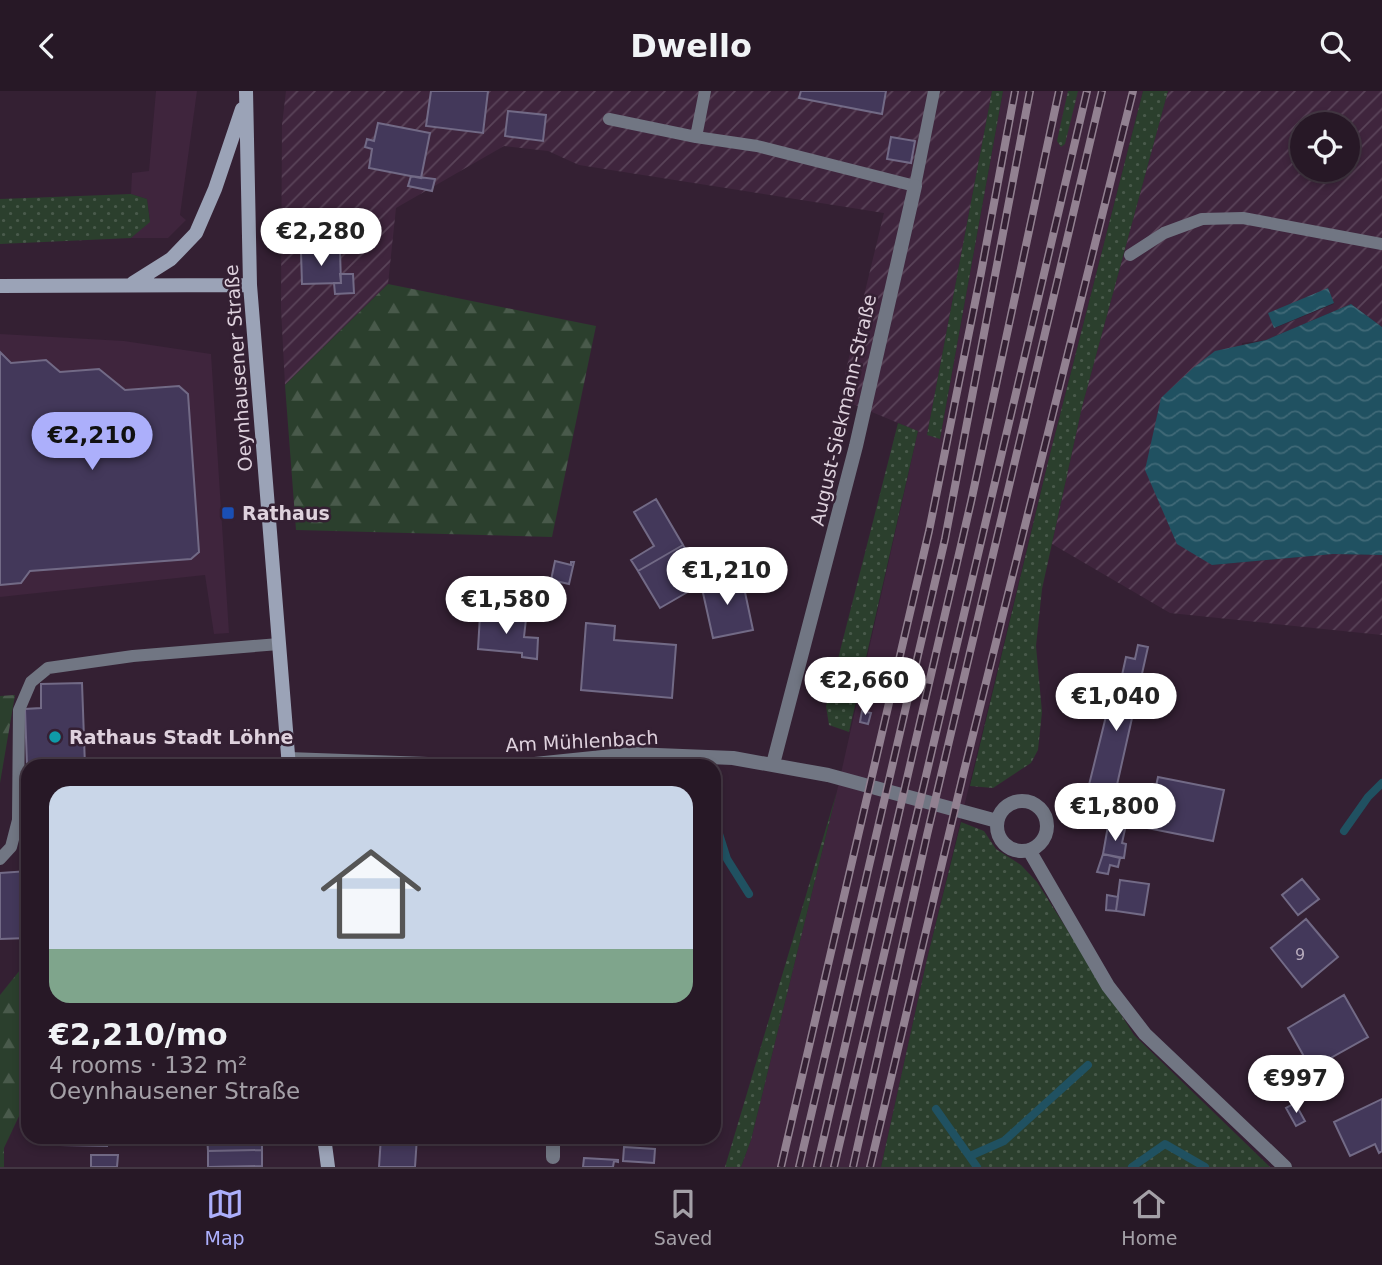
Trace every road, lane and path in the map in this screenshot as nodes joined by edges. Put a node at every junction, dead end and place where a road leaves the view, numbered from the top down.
1 (705, 91) edge
2 (934, 91) edge
3 (246, 95) edge
4 (609, 119) dead end
5 (696, 137) junction
6 (915, 186) junction
7 (1382, 244) edge
8 (1130, 255) dead end
9 (131, 284) junction
10 (250, 285) junction
11 (0, 286) edge
12 (279, 644) junction
13 (288, 759) edge
14 (596, 759) edge
15 (773, 764) junction
16 (997, 821) junction
17 (1029, 851) junction
18 (0, 859) edge
19 (325, 1144) edge
20 (553, 1144) edge
21 (553, 1157) dead end
22 (328, 1167) edge
23 (1285, 1167) edge

1 - 5 lane
2 - 6 lane
3 - 9 main road
3 - 10 main road, Oeynhausener Straße
4 - 5 lane
5 - 6 lane
6 - 15 street, August-Siekmann-Straße
7 - 8 lane
9 - 10 main road
9 - 11 main road
10 - 12 main road, Oeynhausener Straße
12 - 13 main road, Oeynhausener Straße
12 - 18 lane
14 - 15 street, Am Mühlenbach
15 - 16 street, Am Mühlenbach
16 - 17 street
16 - 17 street
17 - 23 street
19 - 22 main road
20 - 21 street

